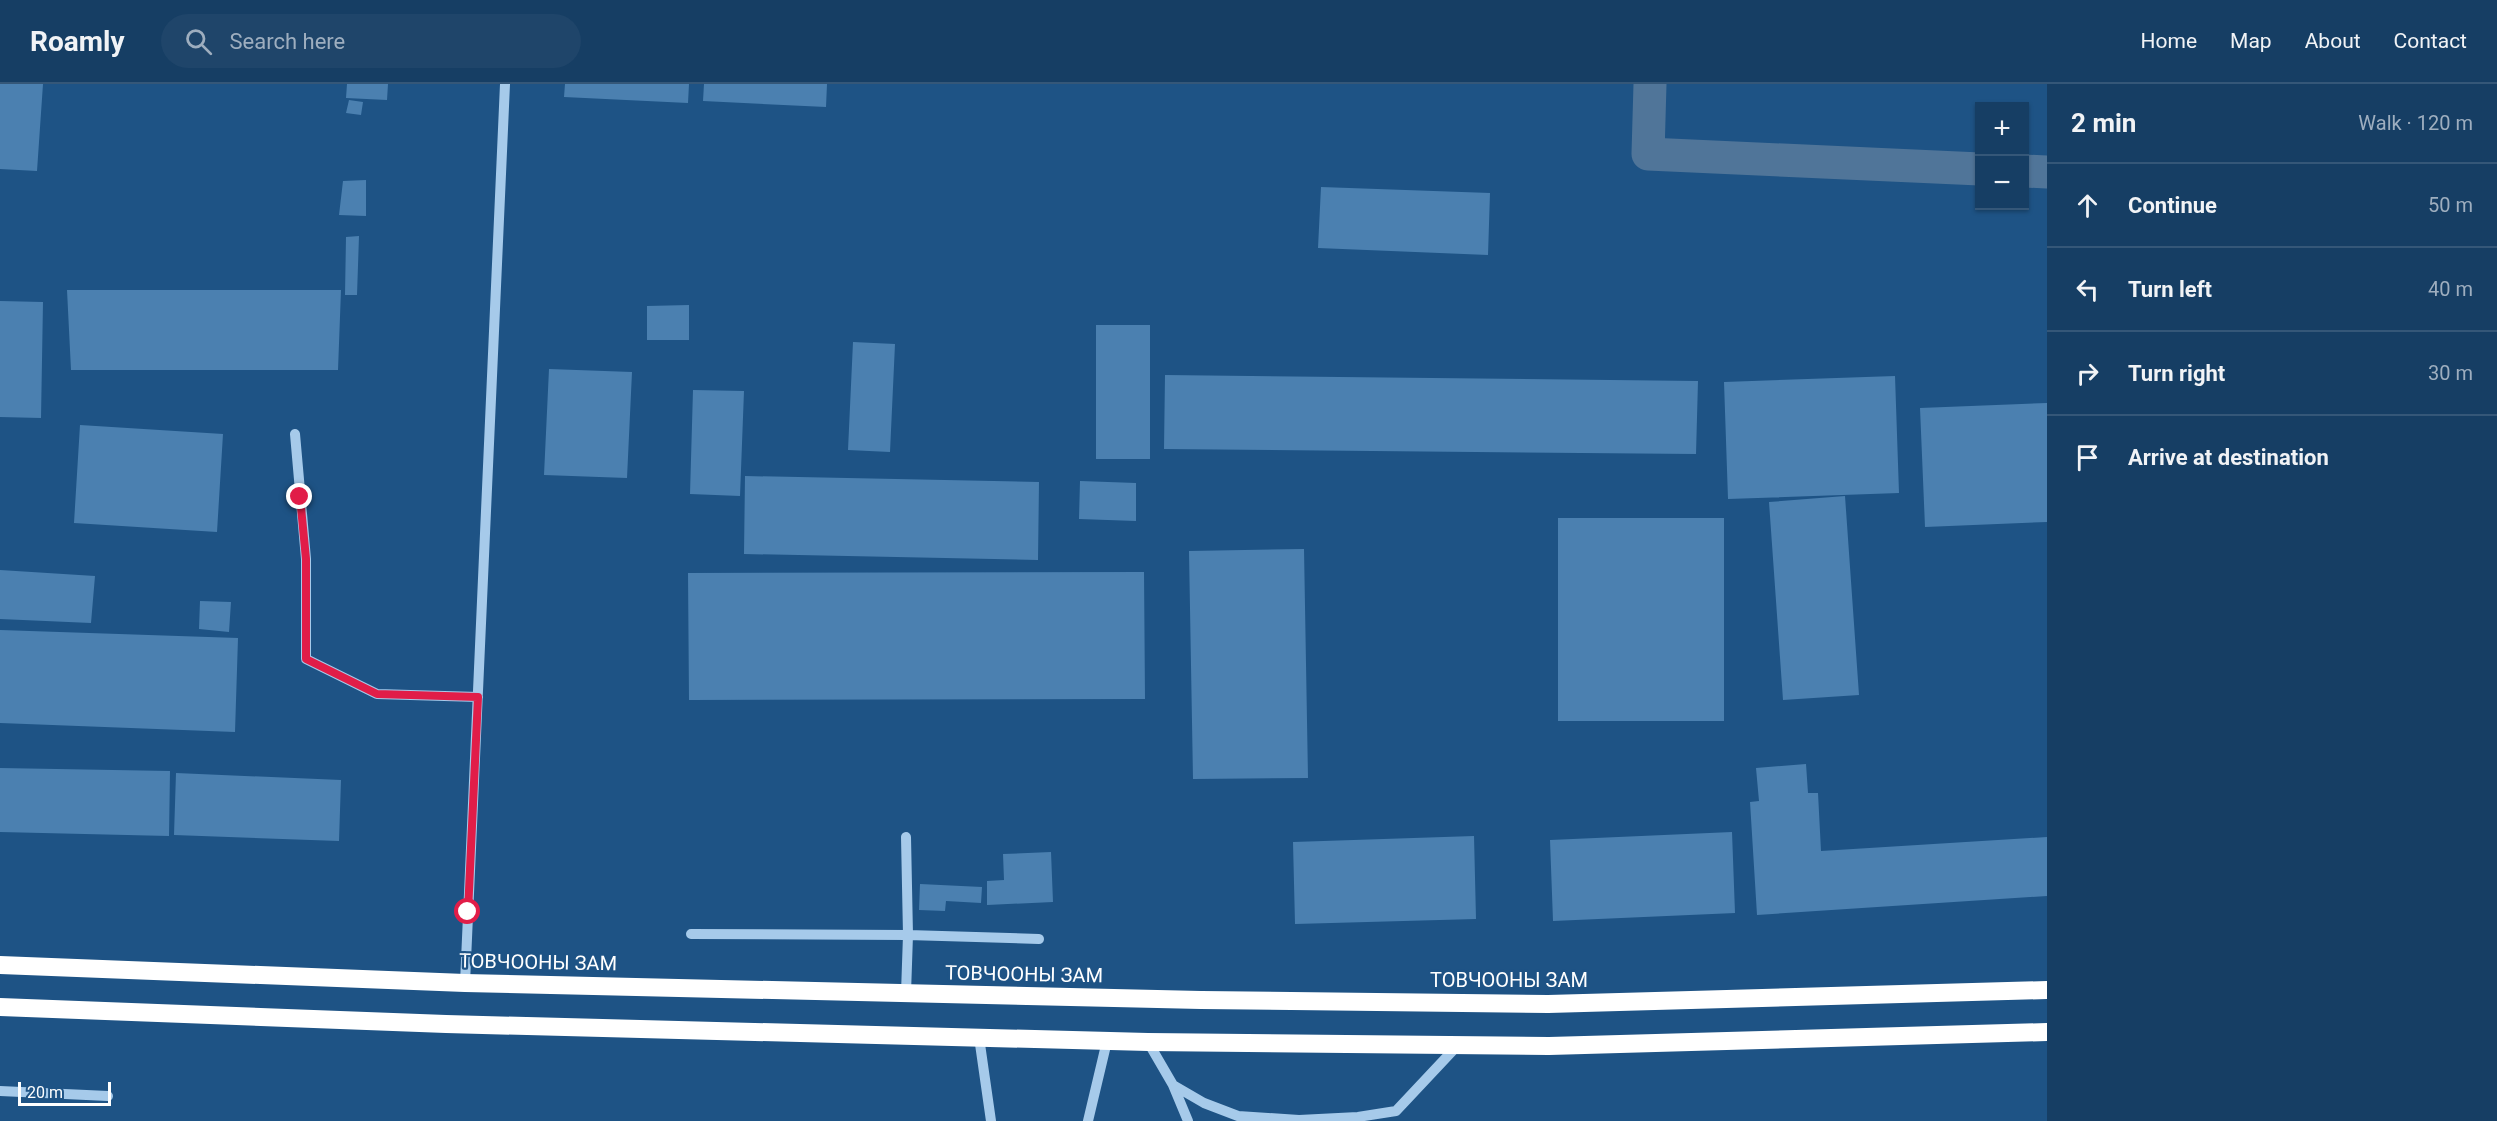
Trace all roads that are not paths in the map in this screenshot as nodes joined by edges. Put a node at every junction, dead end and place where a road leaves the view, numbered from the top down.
1 (505, 84) edge
2 (294, 434) dead end
3 (478, 697) junction
4 (906, 837) dead end
5 (691, 934) dead end
6 (908, 935) junction
7 (1039, 939) dead end
8 (0, 965) edge
9 (465, 983) junction
10 (2047, 990) edge
11 (906, 993) junction
12 (0, 1007) edge
13 (2047, 1032) edge
14 (979, 1037) junction
15 (1107, 1041) junction
16 (1148, 1042) junction
17 (1458, 1045) junction
18 (1173, 1085) junction
19 (0, 1091) edge
20 (108, 1096) dead end
21 (1396, 1111) junction
22 (991, 1121) edge
23 (1088, 1121) edge
24 (1188, 1121) edge
25 (1385, 1121) edge

1 - 3 street
2 - 3 street
3 - 9 street
4 - 6 street
5 - 6 street
6 - 7 street
6 - 11 street
8 - 9 highway, ТОВЧООНЫ ЗАМ
9 - 11 highway, ТОВЧООНЫ ЗАМ
10 - 11 highway, ТОВЧООНЫ ЗАМ
12 - 14 highway
13 - 17 highway
14 - 15 highway
14 - 22 street
15 - 16 highway
15 - 23 street
16 - 17 highway
16 - 18 street
17 - 21 street
18 - 21 street
18 - 24 street
19 - 20 street
21 - 25 street

